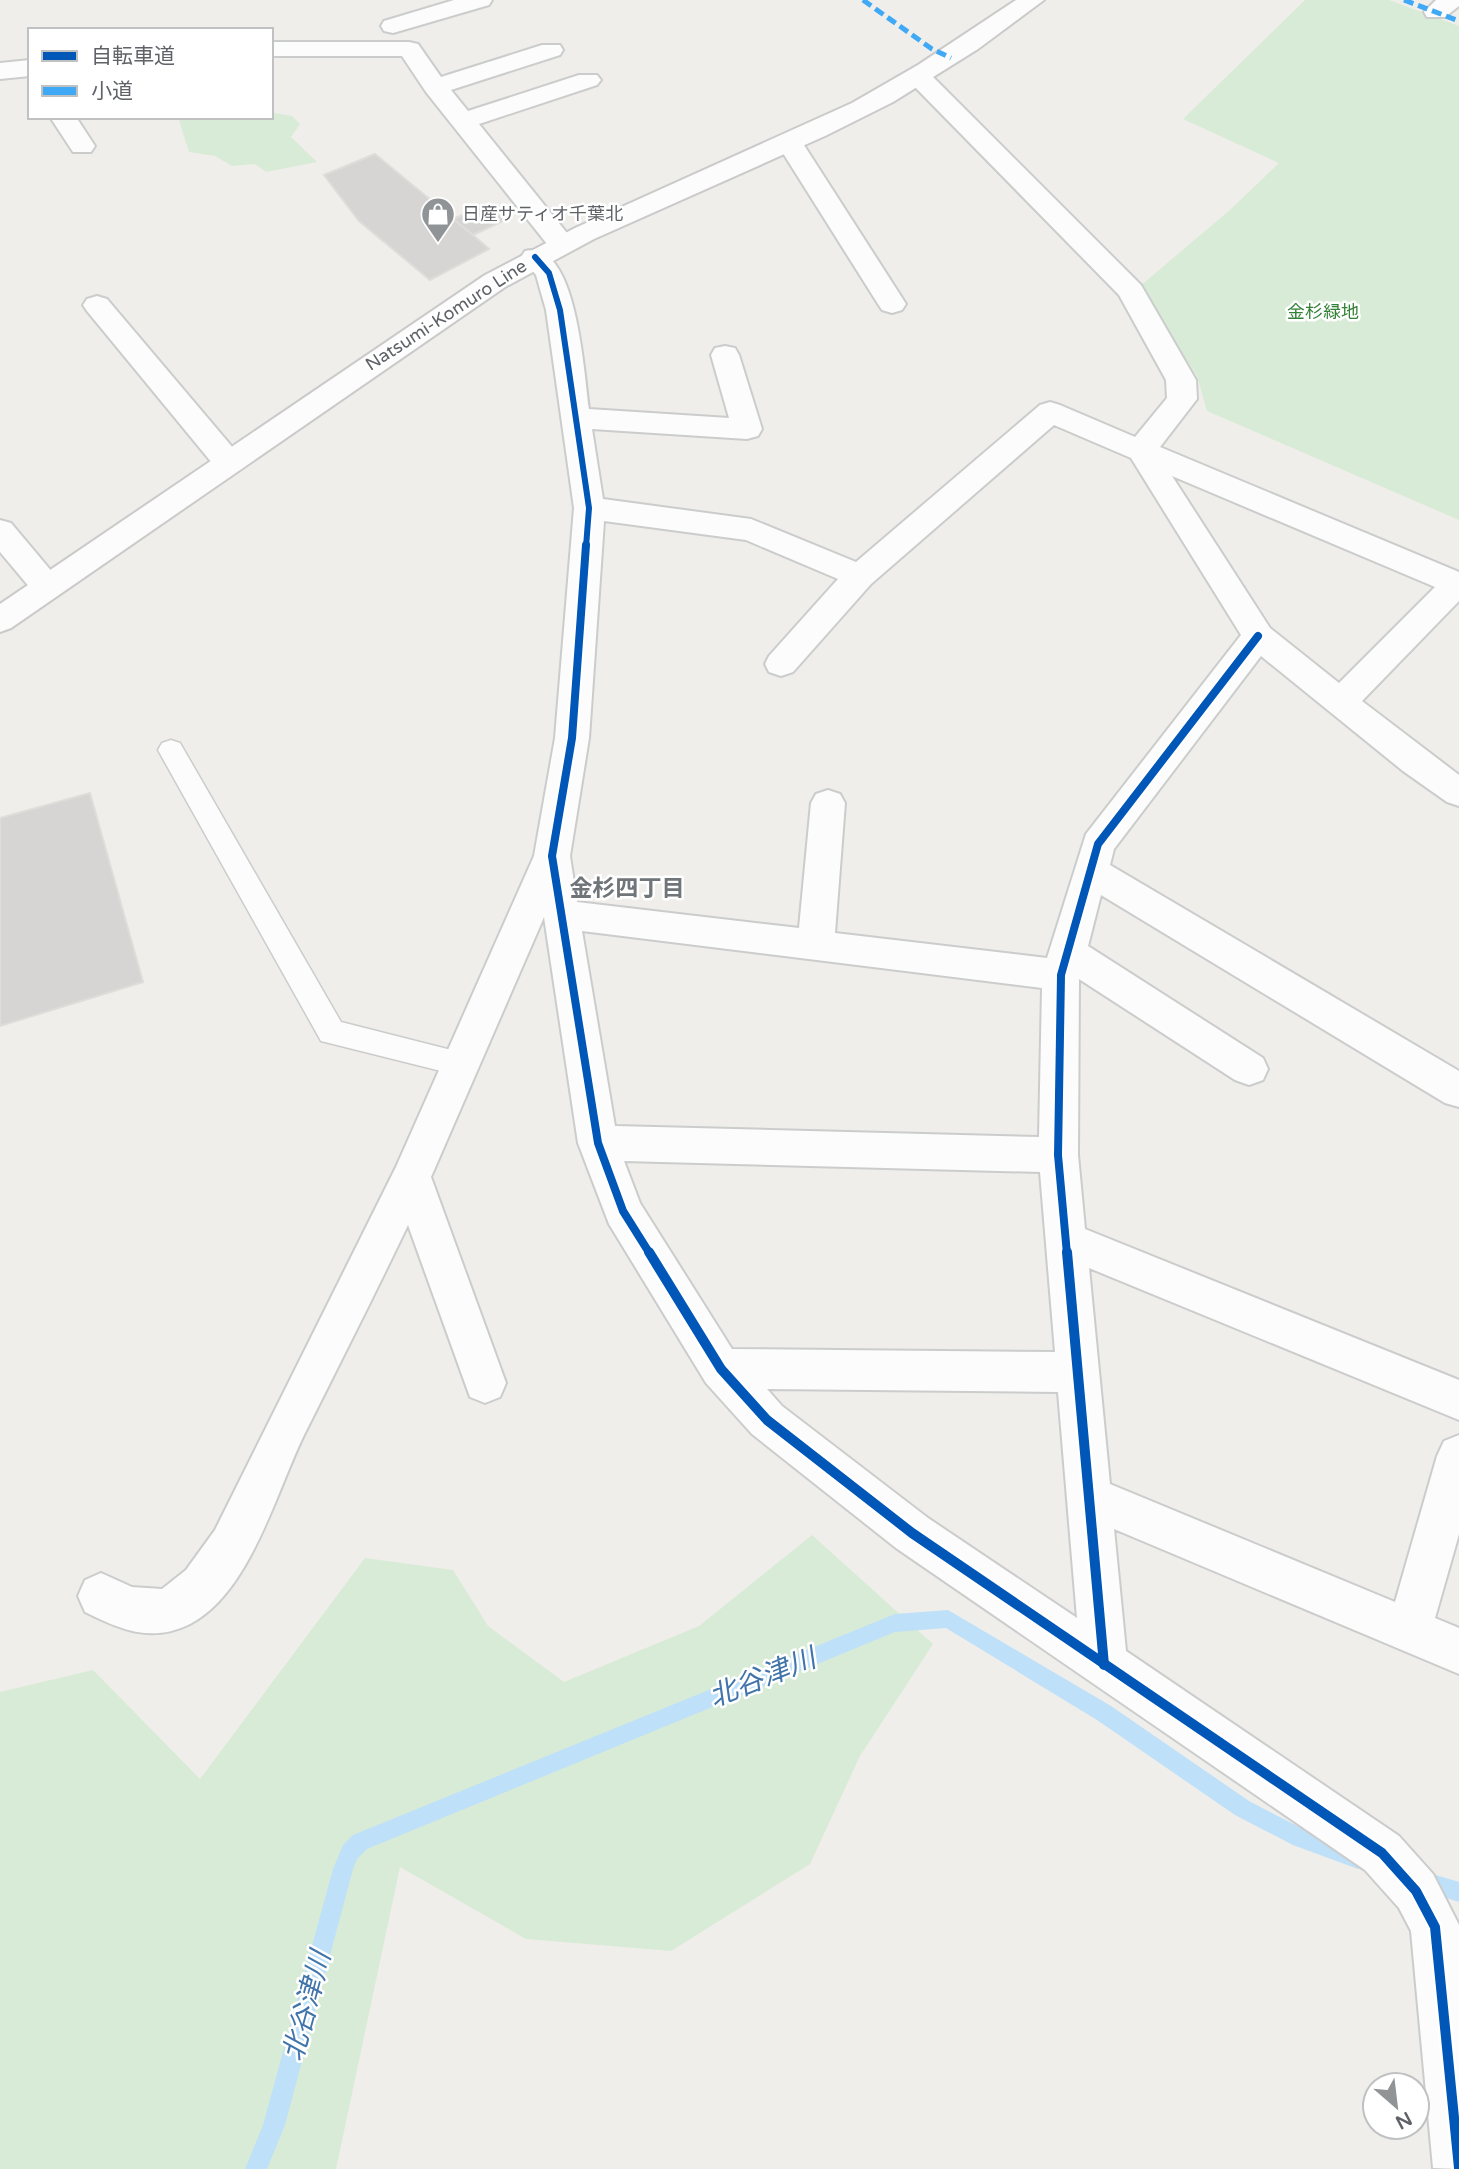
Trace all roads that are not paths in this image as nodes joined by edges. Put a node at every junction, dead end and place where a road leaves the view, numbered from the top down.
1 (480, 0) edge
2 (1032, 0) edge
3 (273, 49) edge
4 (409, 50) junction
5 (551, 50) dead end
6 (28, 68) edge
7 (0, 71) edge
8 (919, 77) junction
9 (587, 80) dead end
10 (435, 87) junction
11 (64, 119) edge
12 (463, 121) junction
13 (789, 142) junction
14 (82, 146) dead end
15 (548, 250) junction
16 (892, 304) dead end
17 (97, 305) dead end
18 (725, 355) dead end
19 (574, 418) junction
20 (1141, 450) junction
21 (228, 462) junction
22 (589, 508) junction
23 (0, 531) edge
24 (860, 576) junction
25 (47, 587) junction
26 (0, 620) edge
27 (1258, 636) junction
28 (781, 664) dead end
29 (1340, 702) junction
30 (171, 750) dead end
31 (1459, 793) edge
32 (828, 803) dead end
33 (552, 856) junction
34 (1090, 871) junction
35 (560, 914) junction
36 (816, 946) junction
37 (1063, 963) junction
38 (460, 1064) junction
39 (1249, 1069) dead end
40 (1459, 1091) edge
41 (598, 1143) junction
42 (1058, 1154) junction
43 (411, 1177) junction
44 (1066, 1240) junction
45 (721, 1369) junction
46 (1077, 1372) junction
47 (485, 1383) dead end
48 (1459, 1401) edge
49 (1459, 1456) edge
50 (1089, 1497) junction
51 (101, 1595) dead end
52 (1409, 1631) junction
53 (1459, 1651) edge
54 (1104, 1665) junction
55 (1459, 2168) edge

1 - 4 street
2 - 8 street, Natsumi-Komuro Line
3 - 4 street
4 - 10 street
5 - 10 street
6 - 7 street
8 - 13 street, Natsumi-Komuro Line
8 - 20 street
9 - 12 street
10 - 12 street
11 - 14 street
12 - 15 street
13 - 15 street, Natsumi-Komuro Line
13 - 16 street
15 - 19 street
15 - 21 street, Natsumi-Komuro Line
17 - 21 street
18 - 19 street
19 - 22 street
20 - 24 street
20 - 27 street
20 - 29 street
21 - 25 street, Natsumi-Komuro Line
22 - 24 street
22 - 33 street
23 - 25 street
24 - 28 street
25 - 26 street, Natsumi-Komuro Line
27 - 29 street
27 - 34 street
29 - 31 street
30 - 38 lane
32 - 36 street
33 - 35 street
33 - 38 street
34 - 37 street
34 - 40 street
35 - 36 street
35 - 41 street
36 - 37 street
37 - 39 street
37 - 42 street
38 - 43 street
41 - 42 street
41 - 45 street
42 - 44 street
43 - 47 street
43 - 51 street
44 - 46 street
44 - 48 street
45 - 46 street
45 - 54 street
46 - 50 street
49 - 52 street
50 - 52 street
50 - 54 street
52 - 53 street
54 - 55 street

